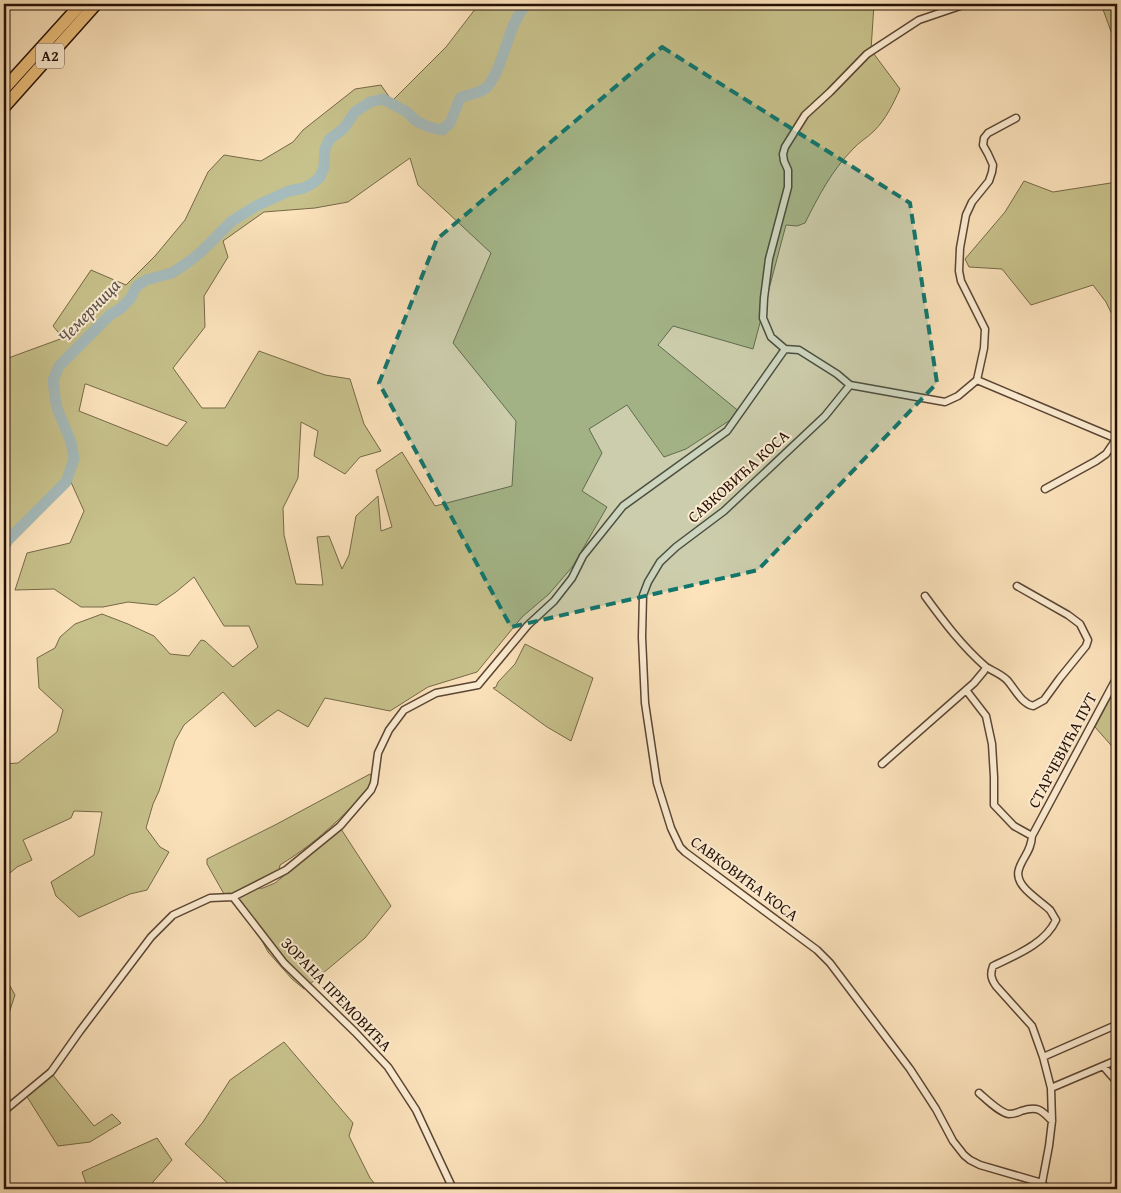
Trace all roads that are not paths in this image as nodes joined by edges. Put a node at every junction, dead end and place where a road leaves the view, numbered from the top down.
1 (81, 4) edge
2 (96, 4) edge
3 (966, 4) edge
4 (4, 89) edge
5 (4, 108) edge
6 (1016, 118) dead end
7 (785, 349) junction
8 (977, 380) junction
9 (850, 385) junction
10 (1117, 438) edge
11 (1045, 489) dead end
12 (1017, 586) dead end
13 (926, 596) dead end
14 (986, 667) junction
15 (1117, 677) edge
16 (966, 690) junction
17 (882, 764) dead end
18 (1032, 836) junction
19 (233, 897) junction
20 (1116, 1025) dead end
21 (1043, 1057) junction
22 (1117, 1060) edge
23 (1103, 1066) junction
24 (1117, 1082) edge
25 (1051, 1088) junction
26 (979, 1093) dead end
27 (4, 1111) edge
28 (1052, 1121) junction
29 (1042, 1183) junction
30 (453, 1189) edge
31 (1047, 1189) edge

1 - 4 highway, A2
2 - 5 highway, A2
3 - 7 street
6 - 8 street
7 - 9 street
7 - 19 street
8 - 9 street
8 - 10 street
9 - 29 street, САВКОВИЋА КОСА
10 - 11 street
12 - 14 street
13 - 14 street
14 - 16 street
15 - 18 street, СТАРЧЕВИЋА ПУТ
16 - 17 street
16 - 18 street, СТАРЧЕВИЋА ПУТ
18 - 21 street, СТАРЧЕВИЋА ПУТ
19 - 27 street
19 - 30 street, ЗОРАНА ПРЕМОВИЋА
20 - 21 street
21 - 25 street, СТАРЧЕВИЋА ПУТ
22 - 23 street
23 - 24 street
23 - 25 street
25 - 28 street, СТАРЧЕВИЋА ПУТ
26 - 28 street
28 - 29 street, СТАРЧЕВИЋА ПУТ
29 - 31 street

